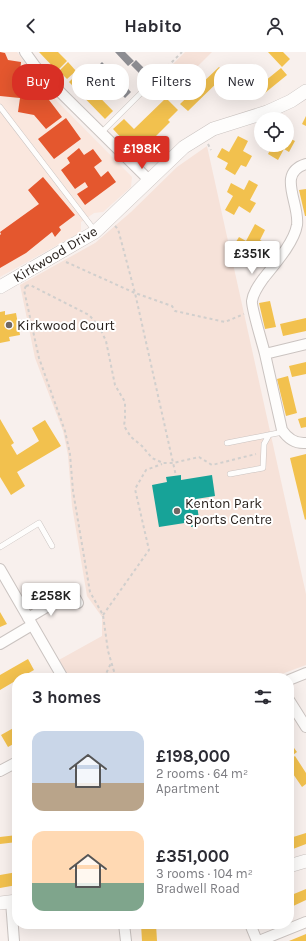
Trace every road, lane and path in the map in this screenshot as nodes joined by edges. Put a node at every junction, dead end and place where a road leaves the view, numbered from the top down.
1 (25, 52) edge
2 (182, 52) edge
3 (170, 64) edge
4 (306, 91) edge
5 (137, 97) edge
6 (0, 107) edge
7 (101, 133) junction
8 (306, 164) edge
9 (149, 180) junction
10 (109, 220) junction
11 (95, 232) junction
12 (54, 256) junction
13 (23, 281) junction
14 (0, 287) edge
15 (135, 293) junction
16 (254, 310) junction
17 (306, 344) edge
18 (266, 354) junction
19 (283, 432) junction
20 (269, 435) junction
21 (306, 442) edge
22 (227, 443) dead end
23 (263, 452) junction
24 (163, 463) junction
25 (173, 463) junction
26 (230, 474) dead end
27 (176, 476) dead end
28 (52, 546) dead end
29 (0, 547) edge
30 (0, 569) edge
31 (78, 603) dead end
32 (103, 615) junction
33 (30, 622) junction
34 (0, 644) edge
35 (111, 663) junction
36 (60, 673) edge
37 (106, 673) edge
38 (114, 673) edge
39 (306, 673) edge
40 (294, 678) edge
41 (294, 708) edge
42 (306, 727) edge
43 (12, 765) edge
44 (0, 771) edge
45 (306, 861) edge
46 (294, 865) edge
47 (9, 902) edge
48 (306, 922) edge
49 (12, 925) edge
50 (294, 927) edge
51 (12, 929) edge
52 (125, 929) edge
53 (252, 929) edge
54 (288, 929) edge
55 (14, 941) edge
56 (126, 941) edge
57 (258, 941) edge

1 - 7 street
2 - 3 path
4 - 9 street, Kirkwood Drive
5 - 7 lane
6 - 11 lane
7 - 9 street
8 - 16 street
9 - 10 street, Kirkwood Drive
10 - 11 street, Kirkwood Drive
10 - 15 path
11 - 12 street, Kirkwood Drive
12 - 13 street, Kirkwood Drive
12 - 15 path
13 - 14 street, Kirkwood Drive
13 - 24 path
13 - 32 path
15 - 16 path
15 - 25 path
16 - 18 street
17 - 18 street
18 - 19 street
19 - 20 lane
19 - 21 street
20 - 22 lane
20 - 23 lane
23 - 25 path
23 - 26 lane
24 - 25 path
24 - 32 path
25 - 27 path
28 - 29 lane
30 - 33 street
31 - 33 street
32 - 35 path
33 - 34 street
33 - 36 street
35 - 37 path
35 - 38 path
39 - 40 street
41 - 42 street
43 - 44 street
45 - 46 street
47 - 49 street
48 - 50 street
51 - 55 street
52 - 56 street
53 - 57 street
54 - 57 street

